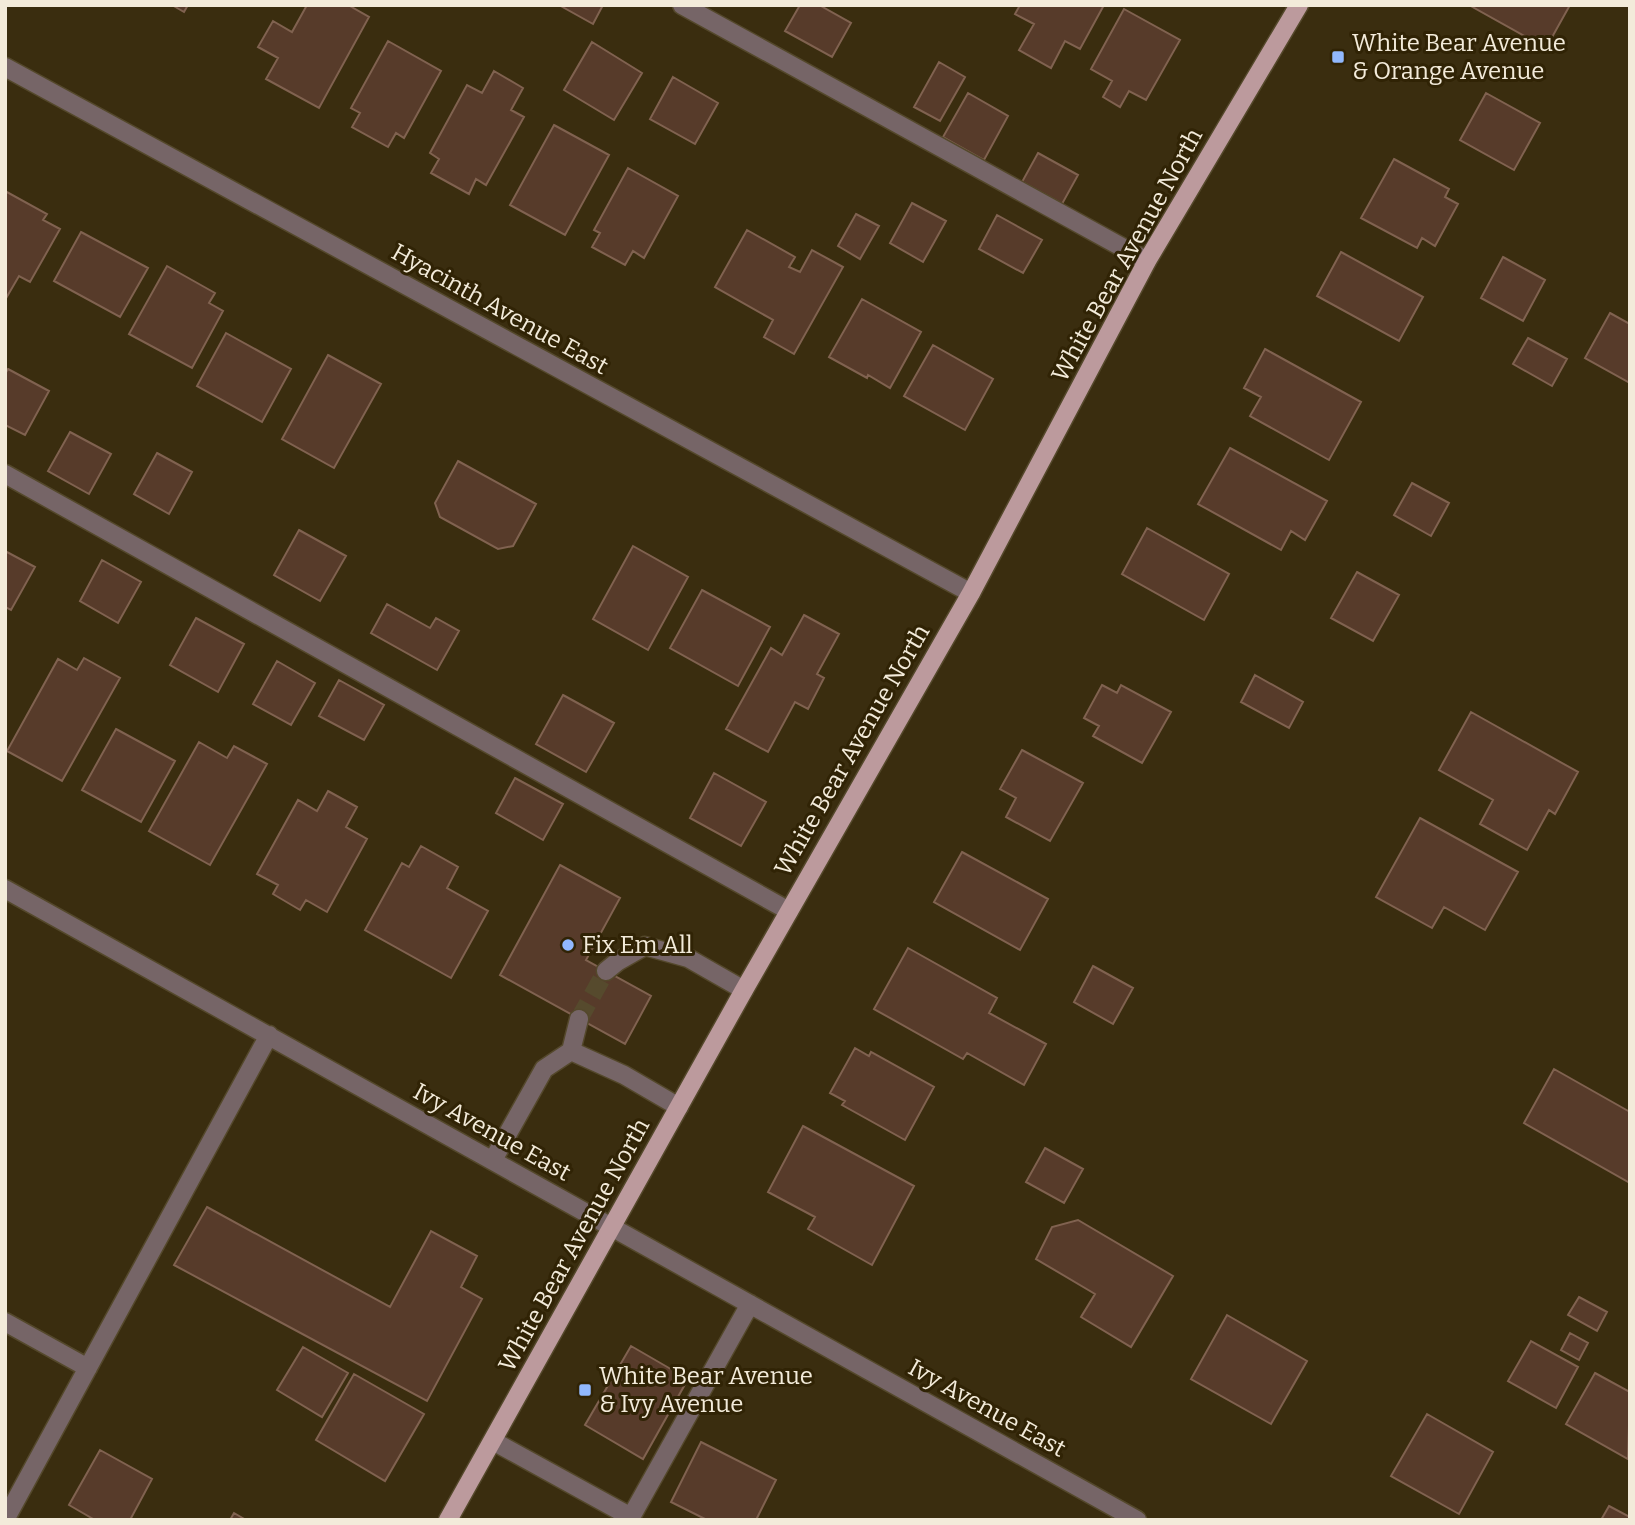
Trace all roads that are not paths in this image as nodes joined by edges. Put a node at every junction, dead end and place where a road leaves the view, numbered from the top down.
1 (682, 5) edge
2 (1298, 5) edge
3 (5, 67) edge
4 (1147, 261) junction
5 (5, 474) edge
6 (971, 593) junction
7 (5, 889) edge
8 (789, 911) junction
9 (606, 971) tunnel mouth
10 (744, 990) junction
11 (579, 1019) tunnel mouth
12 (268, 1035) junction
13 (571, 1051) junction
14 (679, 1107) junction
15 (493, 1160) junction
16 (613, 1228) junction
17 (750, 1304) junction
18 (5, 1322) edge
19 (88, 1368) junction
20 (493, 1441) junction
21 (449, 1519) edge
22 (5, 1520) edge
23 (1137, 1520) edge

1 - 4 street
2 - 4 main road, White Bear Avenue North
3 - 6 street, Hyacinth Avenue East
4 - 6 main road, White Bear Avenue North
5 - 8 street
6 - 8 main road, White Bear Avenue North
7 - 12 street, Ivy Avenue East
8 - 10 main road, White Bear Avenue North
9 - 10 street
10 - 14 main road, White Bear Avenue North
11 - 13 street
12 - 15 street, Ivy Avenue East
12 - 19 street
13 - 14 street
13 - 15 street
14 - 16 main road, White Bear Avenue North
15 - 16 street, Ivy Avenue East
16 - 17 street, Ivy Avenue East
16 - 20 main road, White Bear Avenue North
17 - 20 street
17 - 23 street, Ivy Avenue East
18 - 19 street
19 - 22 street
20 - 21 main road, White Bear Avenue North

